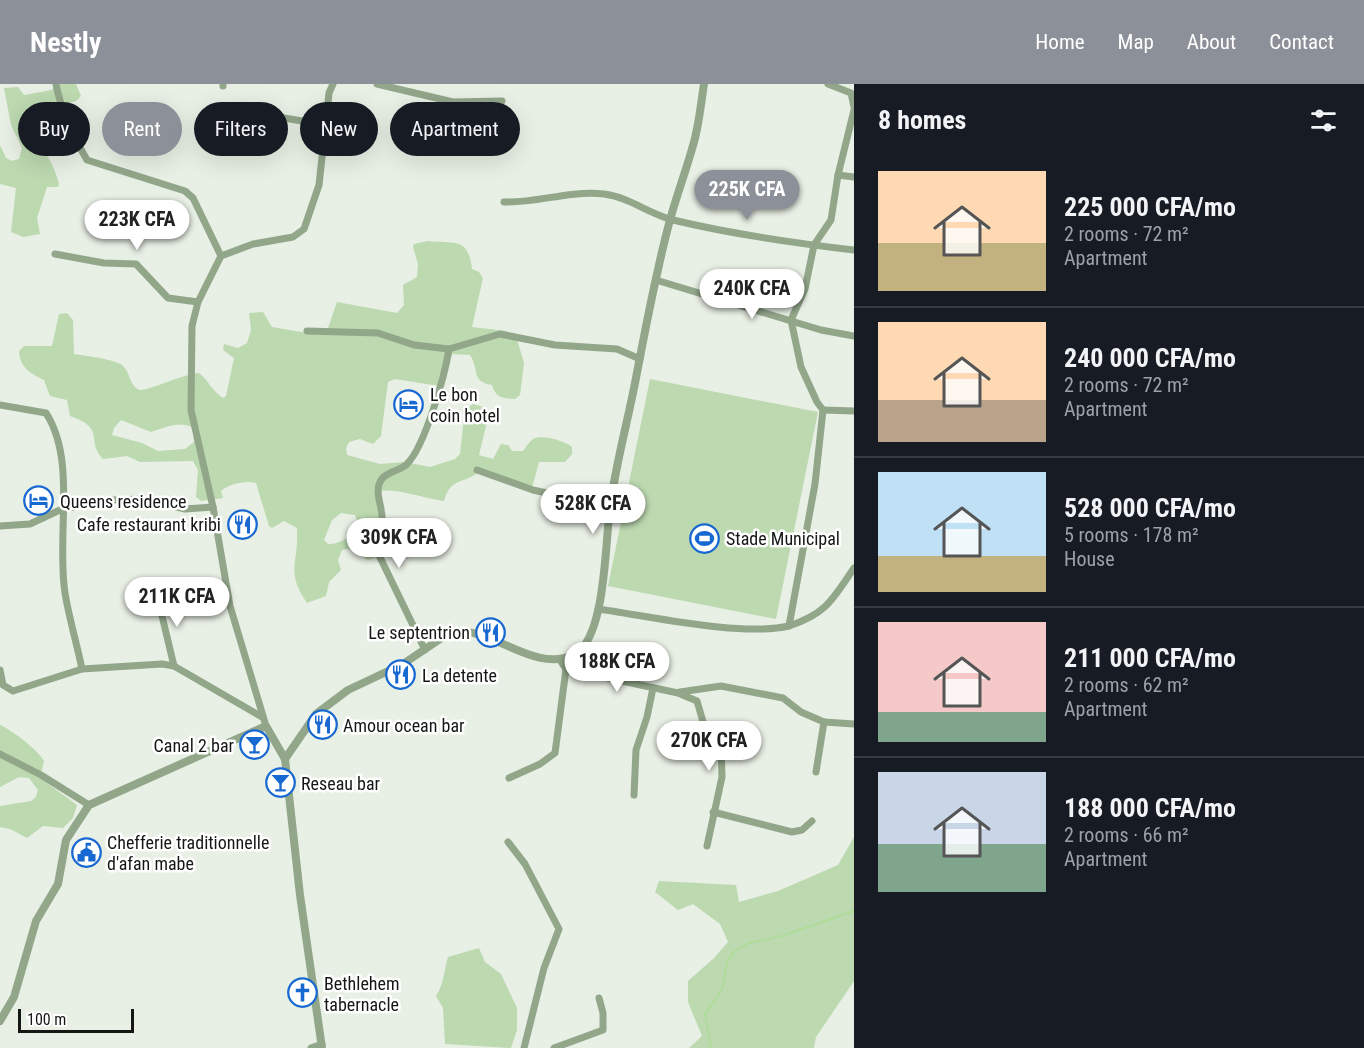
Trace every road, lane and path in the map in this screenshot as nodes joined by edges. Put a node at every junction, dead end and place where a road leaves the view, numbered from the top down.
1 (56, 84) edge
2 (333, 84) edge
3 (377, 84) edge
4 (704, 84) edge
5 (828, 84) edge
6 (502, 101) dead end
7 (328, 102) edge
8 (854, 110) edge
9 (322, 156) edge
10 (838, 174) junction
11 (854, 177) edge
12 (504, 202) dead end
13 (670, 219) junction
14 (814, 245) junction
15 (854, 250) edge
16 (55, 254) dead end
17 (221, 256) junction
18 (656, 280) junction
19 (198, 302) junction
20 (791, 320) junction
21 (307, 331) dead end
22 (854, 336) edge
23 (449, 349) junction
24 (640, 359) junction
25 (0, 405) edge
26 (823, 410) junction
27 (854, 411) edge
28 (477, 470) dead end
29 (213, 507) junction
30 (610, 507) junction
31 (62, 509) junction
32 (0, 526) edge
33 (854, 568) edge
34 (157, 595) dead end
35 (598, 609) junction
36 (789, 626) junction
37 (425, 650) junction
38 (560, 660) junction
39 (174, 666) junction
40 (82, 669) junction
41 (566, 669) junction
42 (0, 670) edge
43 (653, 688) junction
44 (678, 693) junction
45 (262, 717) junction
46 (824, 722) junction
47 (854, 724) edge
48 (266, 726) junction
49 (0, 754) edge
50 (285, 759) junction
51 (816, 772) dead end
52 (509, 778) dead end
53 (634, 795) dead end
54 (89, 805) junction
55 (713, 812) junction
56 (812, 821) dead end
57 (508, 842) dead end
58 (707, 846) dead end
59 (599, 998) dead end
60 (0, 1021) edge
61 (322, 1046) edge
62 (311, 1048) edge
63 (524, 1048) edge
64 (555, 1048) edge

1 - 17 street
2 - 7 street
3 - 6 street
4 - 13 street
5 - 8 street
8 - 10 street
9 - 17 street
10 - 11 street
10 - 14 street
12 - 13 street
13 - 14 street
13 - 18 street
14 - 15 street
14 - 20 street
16 - 19 street
17 - 19 street
18 - 20 street
18 - 24 street
19 - 29 street
20 - 22 street
20 - 26 street
21 - 23 street
23 - 24 street
23 - 37 street
24 - 30 street
25 - 31 street
26 - 27 street
26 - 36 street
28 - 30 street
29 - 31 street
29 - 45 street
30 - 35 street
31 - 32 street
31 - 40 street
33 - 36 street
34 - 39 street
35 - 36 street
35 - 38 street
37 - 38 street
37 - 50 street
38 - 41 street
39 - 40 street
39 - 45 street
40 - 42 street
41 - 43 street
41 - 52 street
43 - 44 street
43 - 53 street
44 - 46 street
44 - 55 street
45 - 48 street
46 - 47 street
46 - 51 street
48 - 50 street
48 - 54 street
49 - 54 street
50 - 61 street
54 - 60 street
55 - 56 street
55 - 58 street
57 - 63 street
59 - 64 street
61 - 62 street

